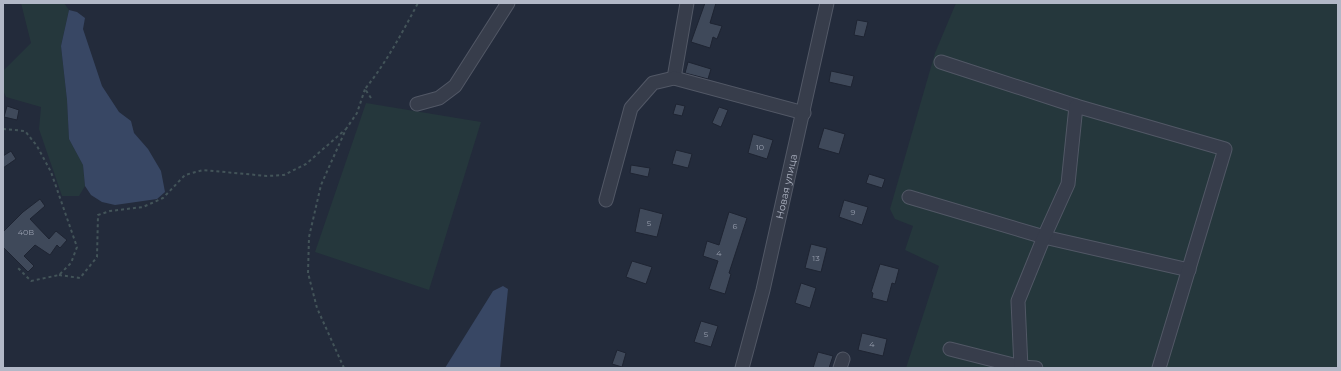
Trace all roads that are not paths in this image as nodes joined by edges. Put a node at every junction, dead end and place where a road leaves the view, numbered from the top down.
1 (508, 3) edge
2 (686, 3) edge
3 (827, 3) edge
4 (941, 62) dead end
5 (674, 78) junction
6 (417, 104) dead end
7 (1076, 106) junction
8 (804, 113) junction
9 (908, 197) dead end
10 (606, 200) dead end
11 (1044, 236) junction
12 (1189, 270) junction
13 (950, 349) dead end
14 (1021, 367) edge
15 (742, 368) edge
16 (1036, 368) edge
17 (1160, 368) edge

1 - 6 street
2 - 5 street
3 - 8 street, Новая улица
4 - 7 street
5 - 8 street
5 - 10 street
7 - 11 street
7 - 12 street
8 - 15 street, Новая улица
9 - 11 street
11 - 12 street
11 - 14 street
12 - 17 street
13 - 14 street
14 - 16 street

